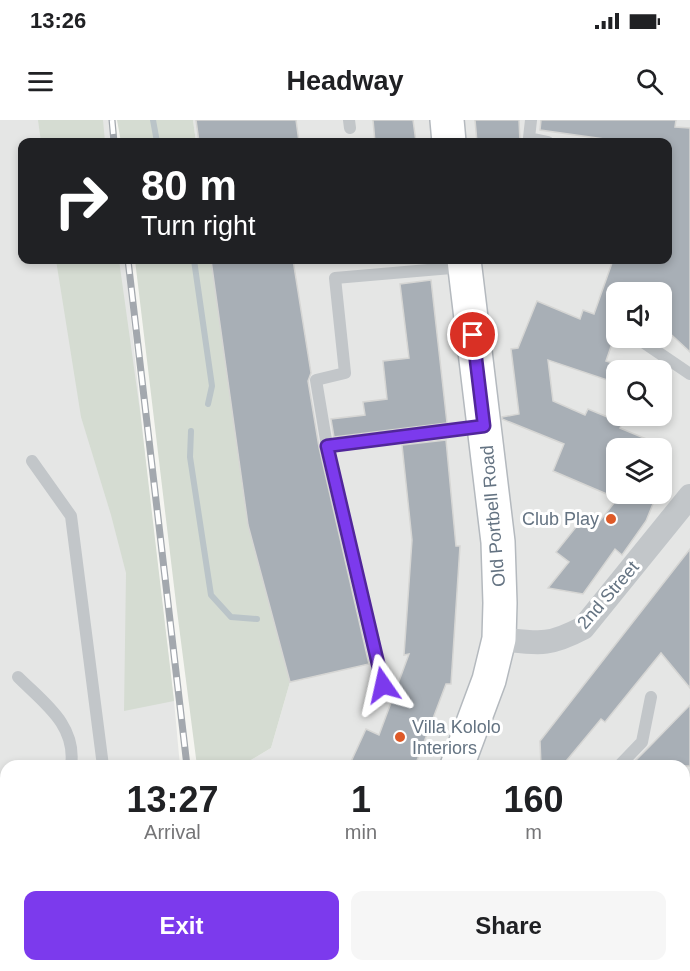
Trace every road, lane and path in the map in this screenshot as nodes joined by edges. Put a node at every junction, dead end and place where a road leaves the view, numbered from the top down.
1 (447, 120) edge
2 (531, 120) edge
3 (449, 138) edge
4 (529, 138) edge
5 (455, 264) edge
6 (464, 264) edge
7 (652, 348) edge
8 (690, 374) edge
9 (484, 426) junction
10 (327, 446) junction
11 (32, 461) dead end
12 (690, 496) edge
13 (499, 639) junction
14 (18, 677) dead end
15 (383, 685) dead end
16 (651, 697) dead end
17 (72, 760) edge
18 (102, 760) edge
19 (459, 760) edge
20 (625, 760) edge

1 - 3 main road
2 - 4 lane
5 - 10 lane
6 - 9 main road, Old Portbell Road
7 - 8 lane
9 - 10 lane
9 - 13 main road, Old Portbell Road
10 - 15 lane
11 - 18 lane
12 - 13 street, 2nd Street
13 - 19 main road, Old Portbell Road
14 - 17 lane
16 - 20 lane

